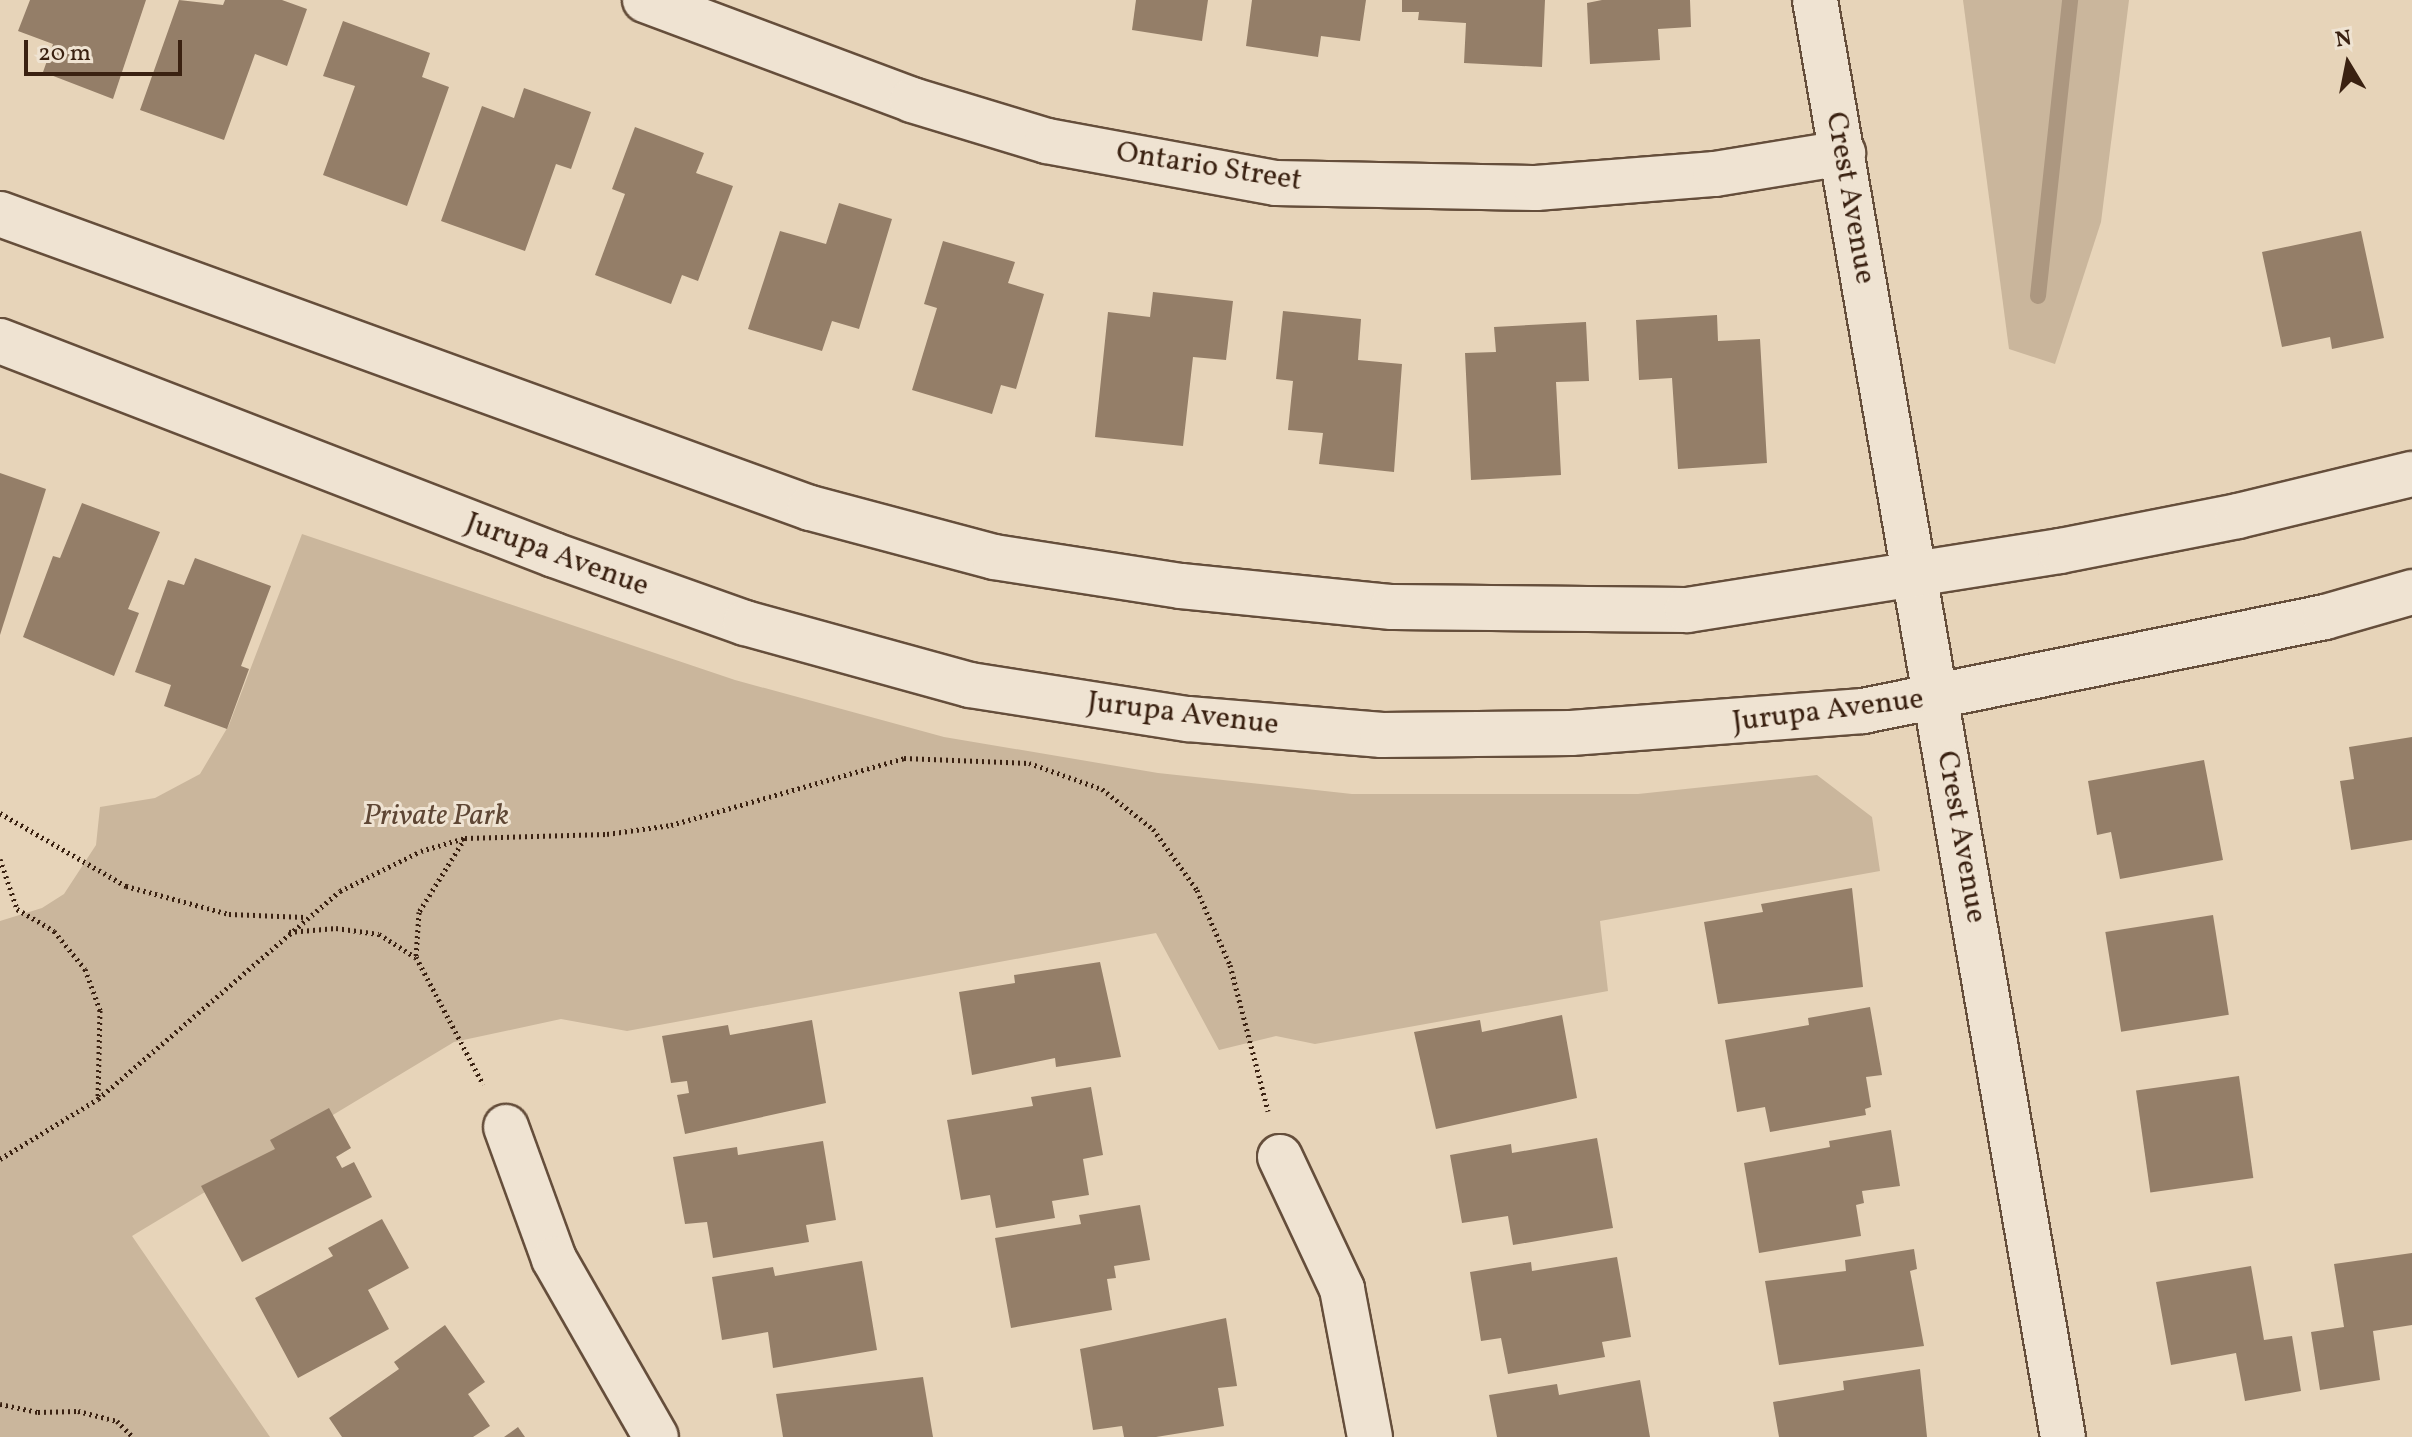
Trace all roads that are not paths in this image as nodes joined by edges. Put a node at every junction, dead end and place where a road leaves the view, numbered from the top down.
1 (645, 0) edge
2 (1815, 0) edge
3 (1843, 153) junction
4 (0, 214) edge
5 (0, 341) edge
6 (2412, 474) edge
7 (1913, 578) junction
8 (2412, 592) edge
9 (1936, 699) junction
10 (506, 1127) road end
11 (1280, 1157) road end
12 (656, 1437) edge
13 (1370, 1437) edge
14 (2063, 1437) edge

1 - 3 main road, Ontario Street
2 - 3 main road, Crest Avenue
3 - 7 main road, Crest Avenue
4 - 7 main road
5 - 9 main road, Jurupa Avenue
6 - 7 main road
7 - 9 main road, Crest Avenue
8 - 9 main road, Jurupa Avenue
9 - 14 main road, Crest Avenue
10 - 12 main road
11 - 13 main road

